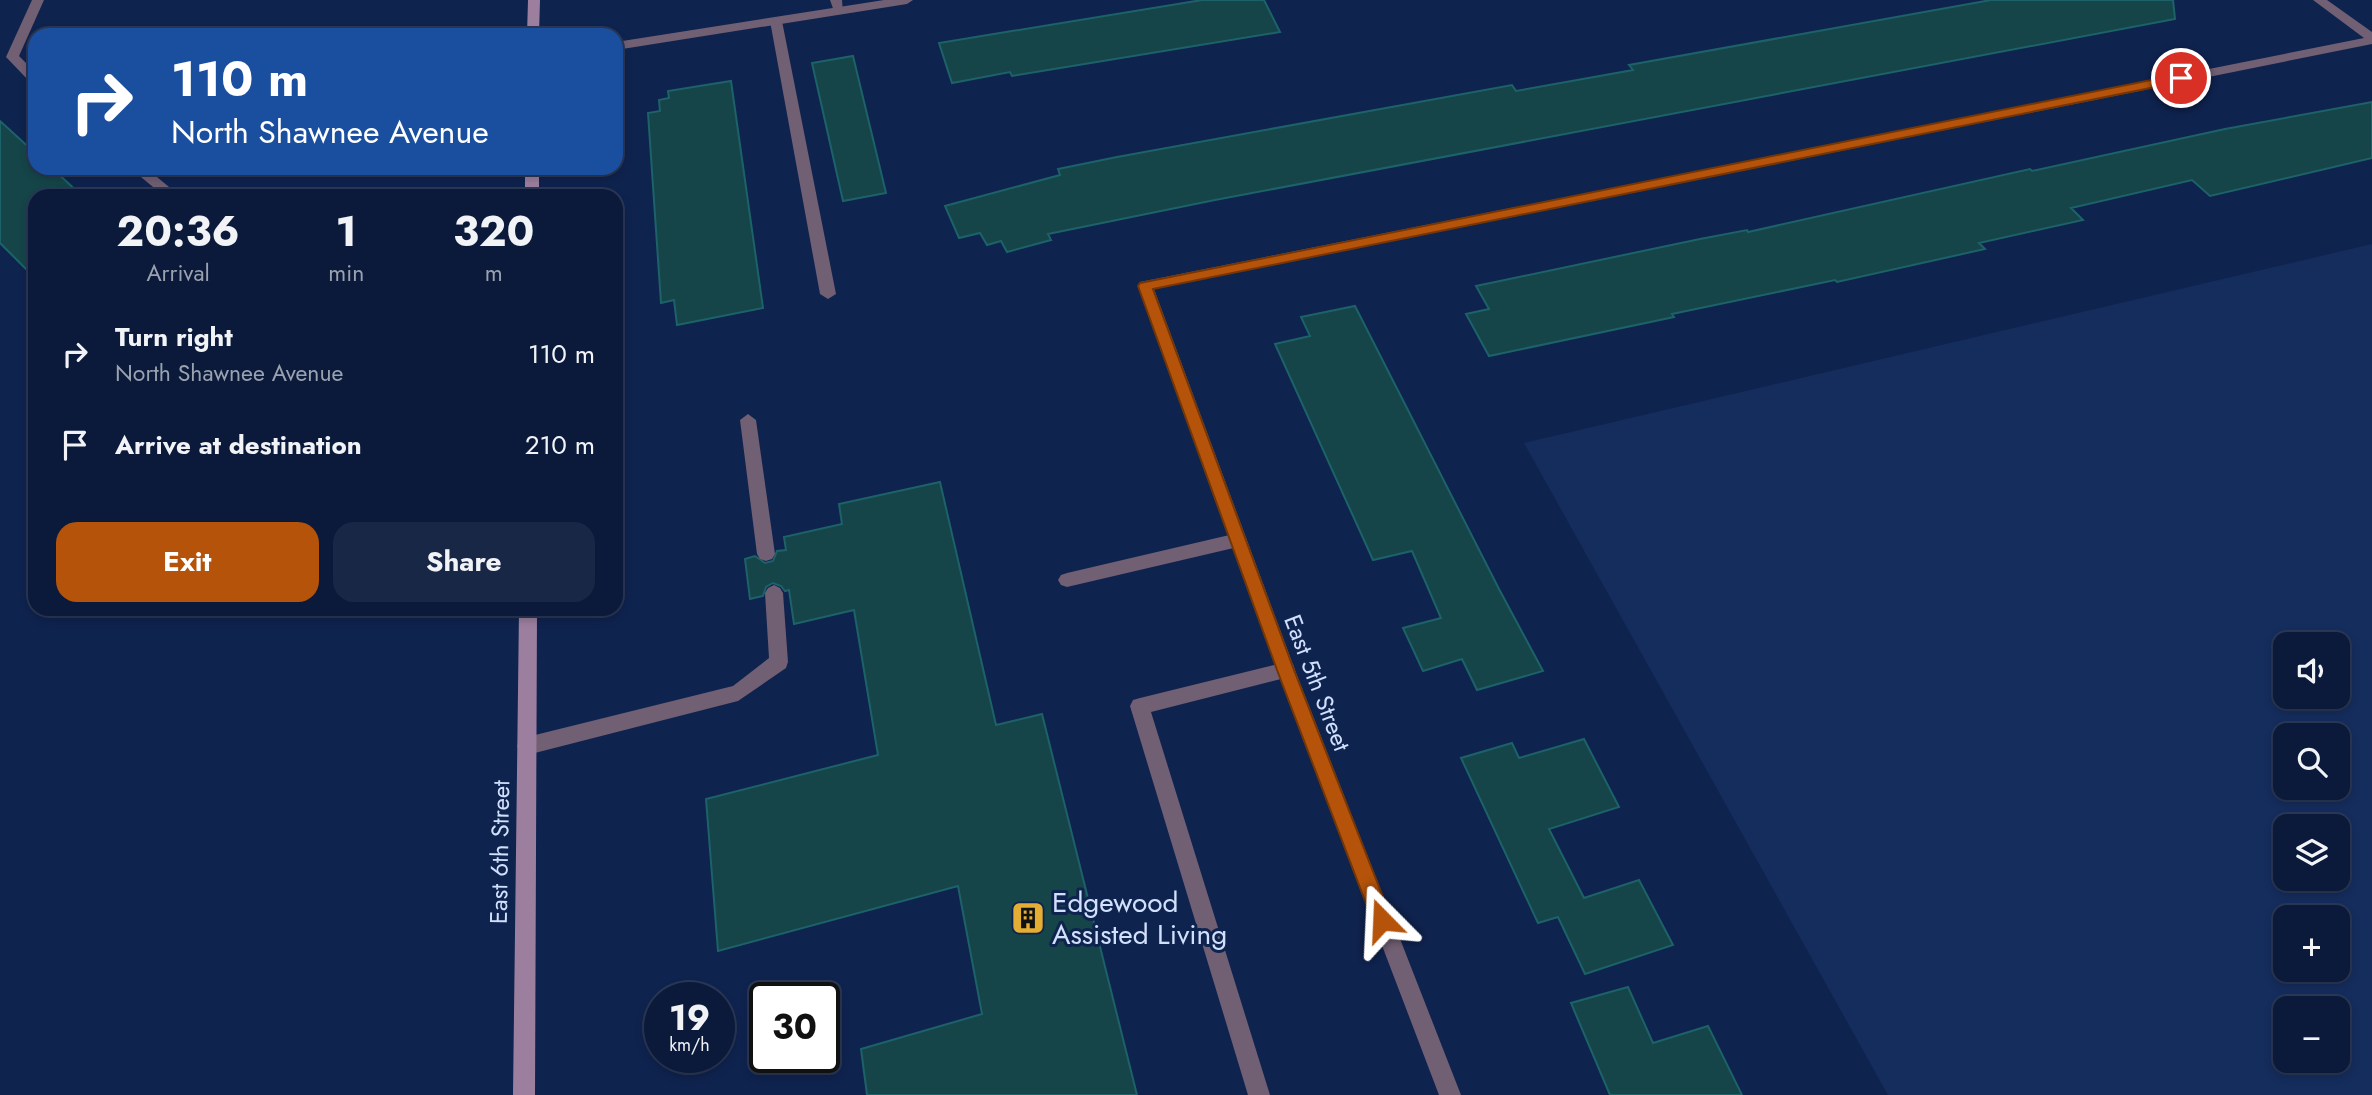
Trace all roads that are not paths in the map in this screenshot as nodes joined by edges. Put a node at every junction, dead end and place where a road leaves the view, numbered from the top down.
1 (38, 0) edge
2 (534, 0) edge
3 (907, 0) edge
4 (2319, 0) edge
5 (837, 5) edge
6 (776, 21) junction
7 (533, 28) edge
8 (2372, 39) edge
9 (623, 45) edge
10 (28, 72) edge
11 (146, 175) edge
12 (164, 189) edge
13 (828, 294) dead end
14 (748, 420) dead end
15 (1238, 540) junction
16 (766, 554) dead end
17 (1067, 580) dead end
18 (774, 593) dead end
19 (528, 616) edge
20 (1286, 670) junction
21 (527, 746) junction
22 (524, 1095) edge
23 (1259, 1095) edge
24 (1450, 1095) edge

1 - 10 street
2 - 7 main road
3 - 5 street
4 - 8 street
5 - 6 street
6 - 9 street
6 - 13 street
8 - 15 street, East 5th Street
11 - 12 street
14 - 16 street
15 - 17 street
15 - 20 street, East 5th Street
18 - 21 street
19 - 21 main road, East 6th Street
20 - 23 street
20 - 24 street, East 5th Street
21 - 22 main road, East 6th Street

